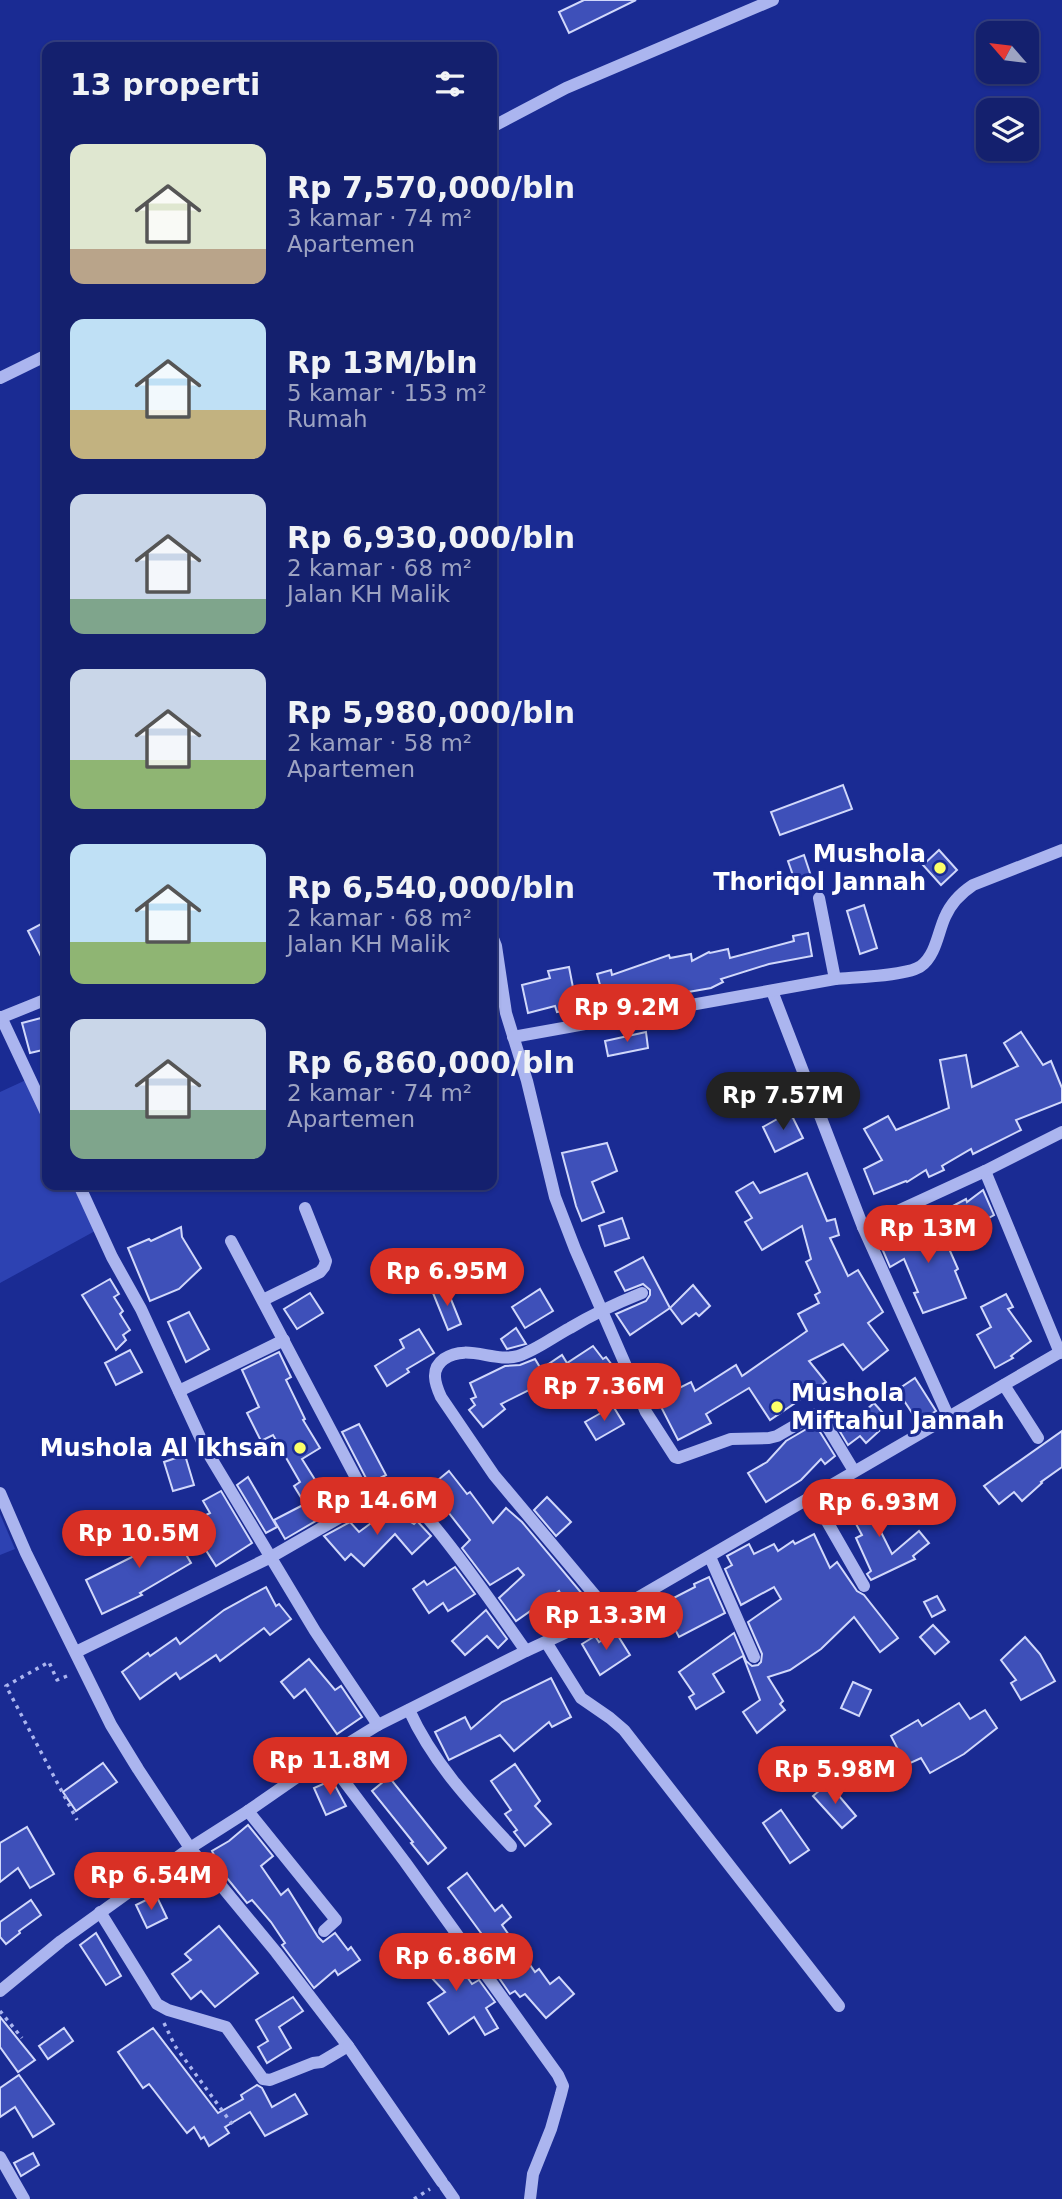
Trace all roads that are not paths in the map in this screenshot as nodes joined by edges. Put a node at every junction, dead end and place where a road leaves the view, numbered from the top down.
1 (773, 0) edge
2 (497, 124) edge
3 (42, 357) edge
4 (0, 377) edge
5 (1062, 850) edge
6 (819, 898) dead end
7 (497, 953) edge
8 (835, 979) junction
9 (772, 991) junction
10 (42, 1001) edge
11 (0, 1017) edge
12 (513, 1037) junction
13 (42, 1105) edge
14 (1062, 1132) edge
15 (985, 1171) junction
16 (81, 1190) edge
17 (305, 1208) dead end
18 (863, 1227) junction
19 (232, 1241) dead end
20 (642, 1293) dead end
21 (263, 1300) junction
22 (601, 1310) junction
23 (284, 1340) junction
24 (1061, 1352) edge
25 (1004, 1385) junction
26 (179, 1391) junction
27 (949, 1418) junction
28 (1038, 1438) dead end
29 (854, 1471) junction
30 (0, 1493) edge
31 (813, 1497) junction
32 (370, 1500) junction
33 (271, 1557) junction
34 (710, 1557) junction
35 (864, 1586) dead end
36 (609, 1612) junction
37 (546, 1642) junction
38 (526, 1651) junction
39 (76, 1652) junction
40 (754, 1657) dead end
41 (409, 1710) junction
42 (378, 1725) junction
43 (326, 1757) junction
44 (248, 1811) junction
45 (511, 1846) dead end
46 (190, 1848) junction
47 (100, 1912) junction
48 (324, 1931) dead end
49 (0, 1991) edge
50 (839, 2006) dead end
51 (348, 2046) junction
52 (0, 2157) edge
53 (24, 2199) edge
54 (454, 2199) edge
55 (530, 2199) edge

1 - 2 street
3 - 4 street
5 - 8 street
6 - 8 street
7 - 12 street
8 - 9 street
9 - 12 street
9 - 18 street
10 - 11 street
11 - 13 street
12 - 22 street
14 - 15 street
15 - 18 street
15 - 24 street
16 - 26 street
17 - 21 street
18 - 27 street
19 - 21 street
20 - 22 street
21 - 23 street
22 - 29 street
22 - 36 street
23 - 26 street
23 - 32 street
24 - 25 street
25 - 27 street
25 - 28 street
26 - 33 street
27 - 29 street
29 - 31 street
30 - 39 street
31 - 34 street
31 - 35 street
32 - 33 street
32 - 38 street
33 - 39 street
33 - 42 street
34 - 36 street
34 - 40 street
36 - 37 street
37 - 38 street
37 - 50 street
38 - 41 street
39 - 46 street
41 - 42 street
41 - 45 street
42 - 43 street
43 - 44 street
43 - 55 street
44 - 46 street
44 - 48 street
46 - 47 street
46 - 51 street
47 - 49 street
47 - 51 street
51 - 54 street
52 - 53 street

